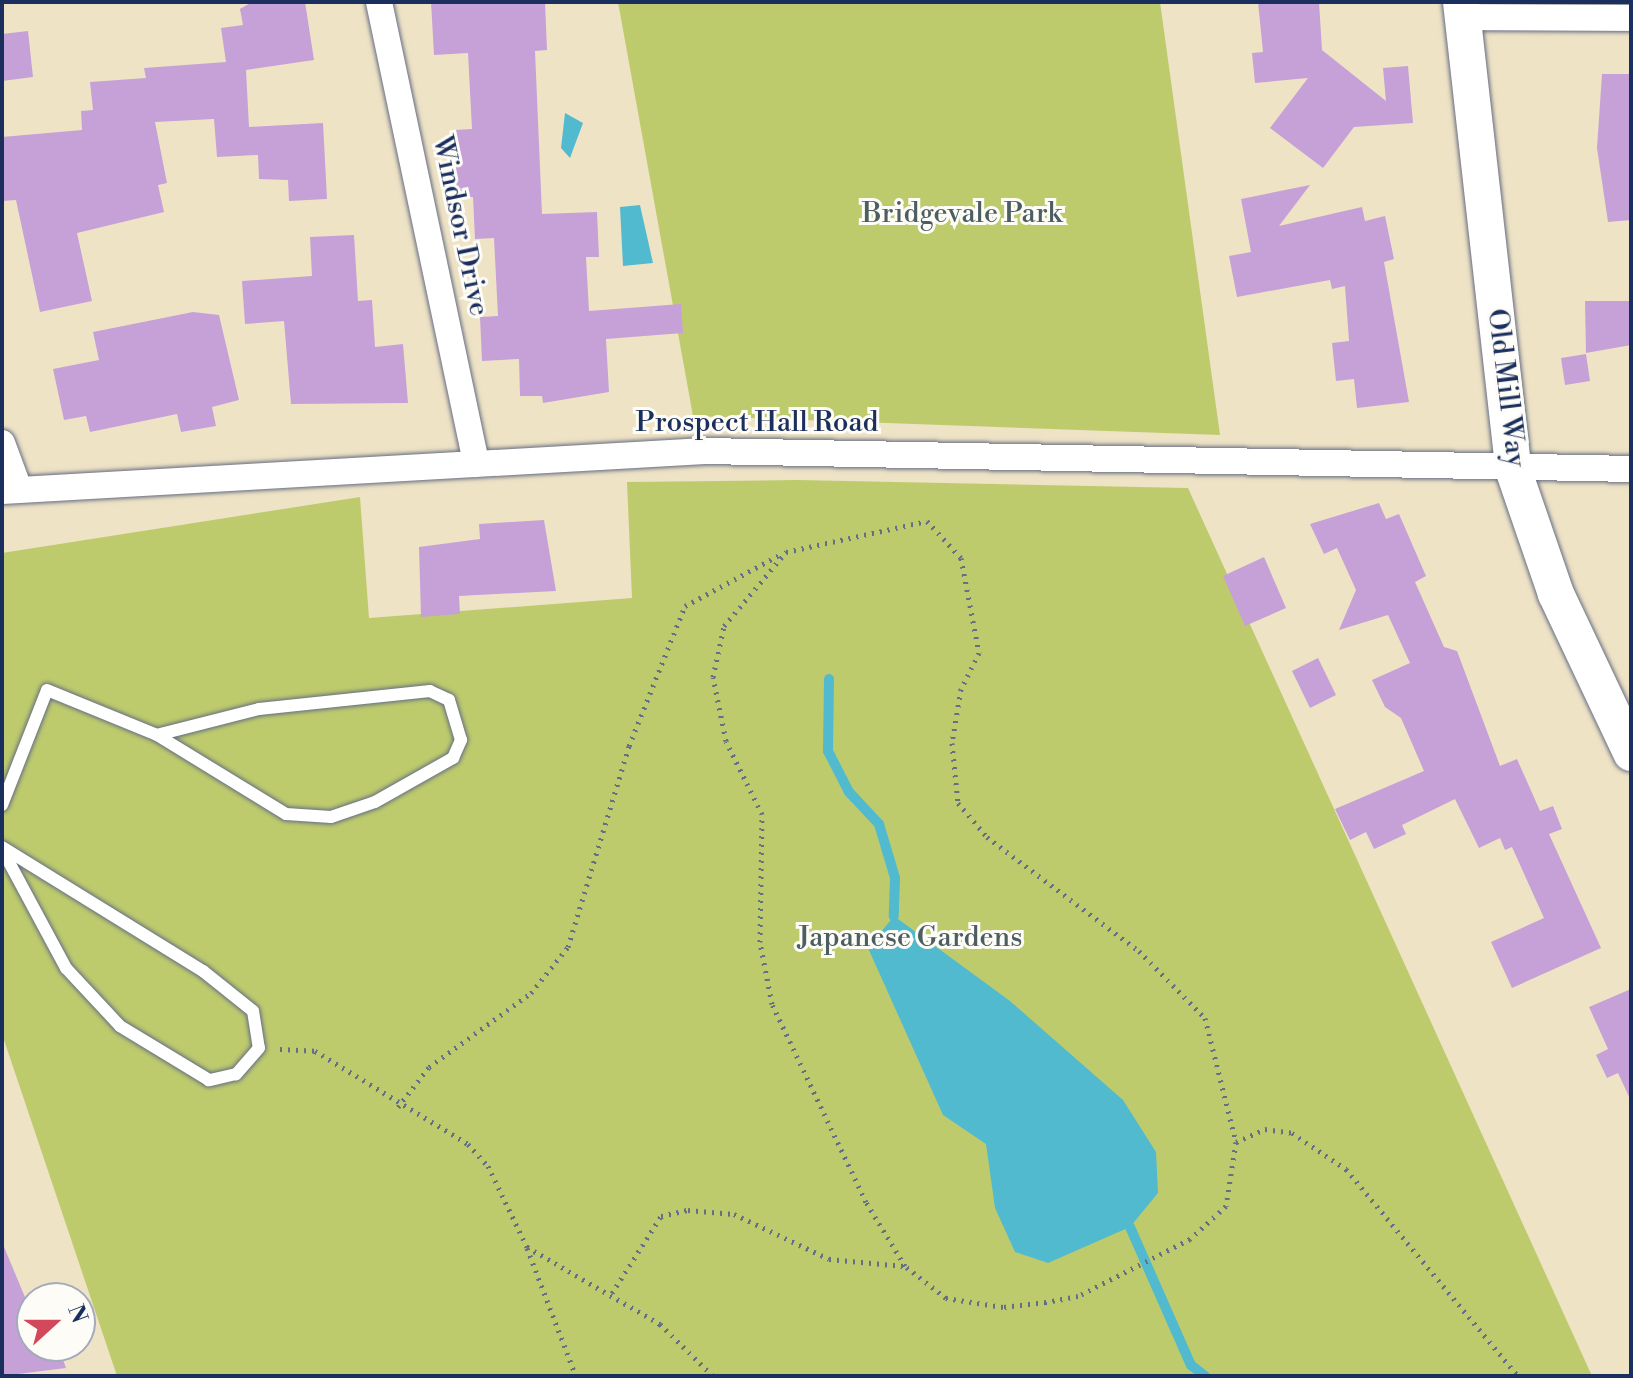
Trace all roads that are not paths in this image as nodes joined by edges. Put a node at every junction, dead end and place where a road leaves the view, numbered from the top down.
1 (379, 2) edge
2 (1462, 10) edge
3 (1631, 18) edge
4 (2, 443) edge
5 (476, 464) junction
6 (1513, 469) junction
7 (1631, 469) edge
8 (10, 490) edge
9 (157, 735) junction
10 (1631, 753) edge
11 (2, 805) edge
12 (2, 848) edge

1 - 5 street, Windsor Drive
2 - 3 street
2 - 6 street, Old Mill Way
4 - 8 street
5 - 6 street, Prospect Hall Road
5 - 8 street, Prospect Hall Road
6 - 7 street, Prospect Hall Road
6 - 10 street, Old Mill Way
9 - 9 lane
9 - 11 lane
12 - 12 lane

